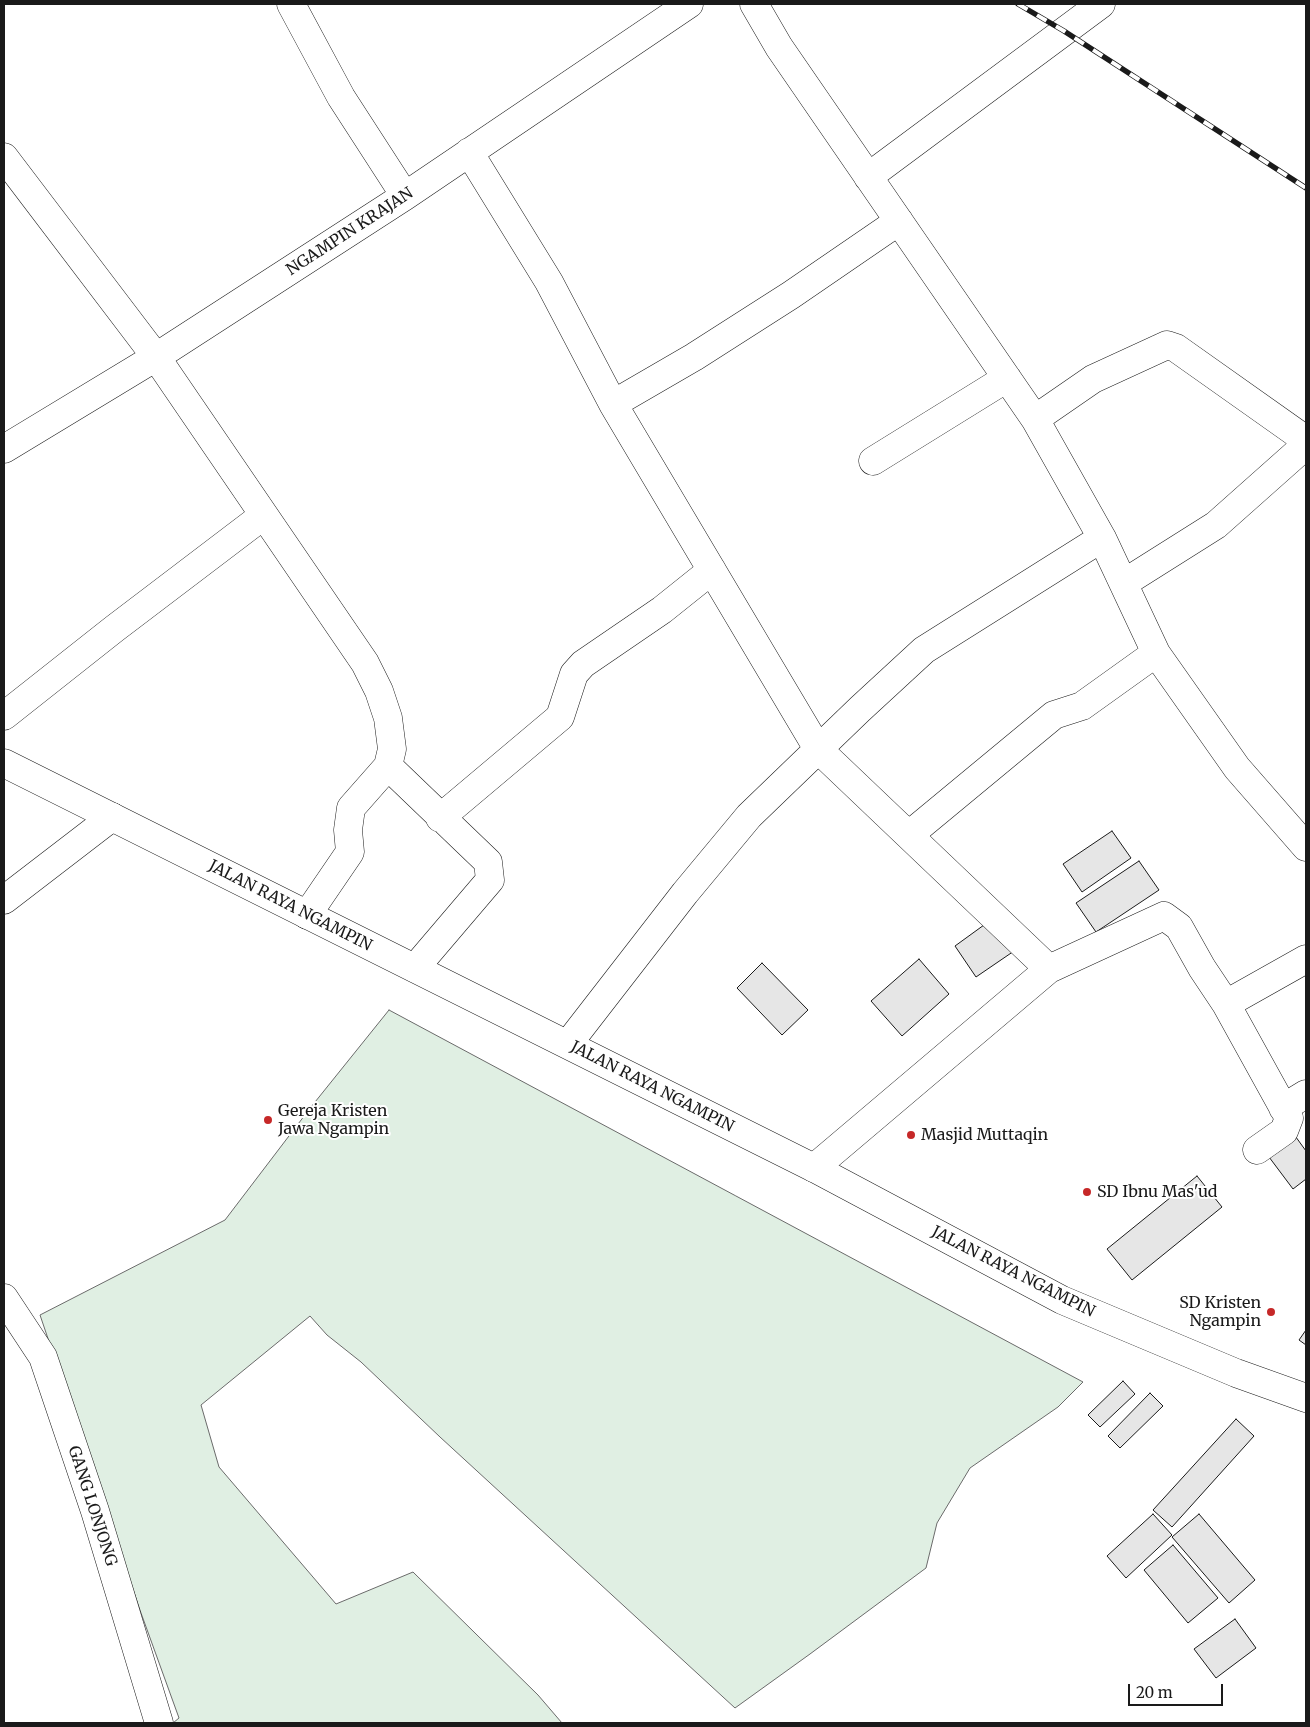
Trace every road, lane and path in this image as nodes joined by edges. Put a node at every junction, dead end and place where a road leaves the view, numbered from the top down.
1 (291, 4) edge
2 (689, 4) edge
3 (754, 4) edge
4 (1101, 4) edge
5 (469, 152) junction
6 (4, 157) edge
7 (868, 177) junction
8 (405, 196) junction
9 (899, 221) junction
10 (156, 357) junction
11 (1007, 378) junction
12 (614, 404) junction
13 (1035, 419) junction
14 (1306, 440) edge
15 (1306, 445) edge
16 (4, 449) edge
17 (873, 461) dead end
18 (264, 515) junction
19 (1102, 538) junction
20 (712, 570) junction
21 (1124, 583) junction
22 (1156, 653) junction
23 (4, 716) edge
24 (818, 749) junction
25 (4, 763) edge
26 (388, 766) junction
27 (112, 817) junction
28 (440, 818) junction
29 (909, 835) junction
30 (1306, 847) edge
31 (4, 900) edge
32 (307, 915) junction
33 (1306, 960) edge
34 (414, 968) junction
35 (1049, 969) junction
36 (1226, 1004) junction
37 (568, 1044) junction
38 (1306, 1094) edge
39 (1283, 1108) junction
40 (1257, 1150) dead end
41 (814, 1168) junction
42 (4, 1298) edge
43 (1306, 1398) edge
44 (159, 1723) edge

1 - 8 street
2 - 5 street, NGAMPIN KRAJAN
3 - 7 street
4 - 7 street
5 - 8 street, NGAMPIN KRAJAN
5 - 12 street
6 - 10 street
7 - 9 street
8 - 10 street, NGAMPIN KRAJAN
9 - 11 street
9 - 12 street
10 - 16 street, NGAMPIN KRAJAN
10 - 18 street
11 - 13 street
11 - 17 street
12 - 20 street
13 - 14 street
13 - 19 street
15 - 21 street
18 - 23 street
18 - 26 street
19 - 21 street
19 - 24 street
20 - 24 street
20 - 28 street
21 - 22 street
22 - 29 street
22 - 30 street
24 - 29 street
24 - 37 street
25 - 27 street, JALAN RAYA NGAMPIN
26 - 28 street
26 - 32 street
27 - 31 street
27 - 32 street, JALAN RAYA NGAMPIN
28 - 34 street
29 - 35 street
32 - 34 street, JALAN RAYA NGAMPIN
33 - 36 street
34 - 37 street, JALAN RAYA NGAMPIN
35 - 36 street
35 - 41 street
36 - 39 street
37 - 41 street, JALAN RAYA NGAMPIN
38 - 39 street
39 - 40 street
41 - 43 street, JALAN RAYA NGAMPIN
42 - 44 street, GANG LONJONG

